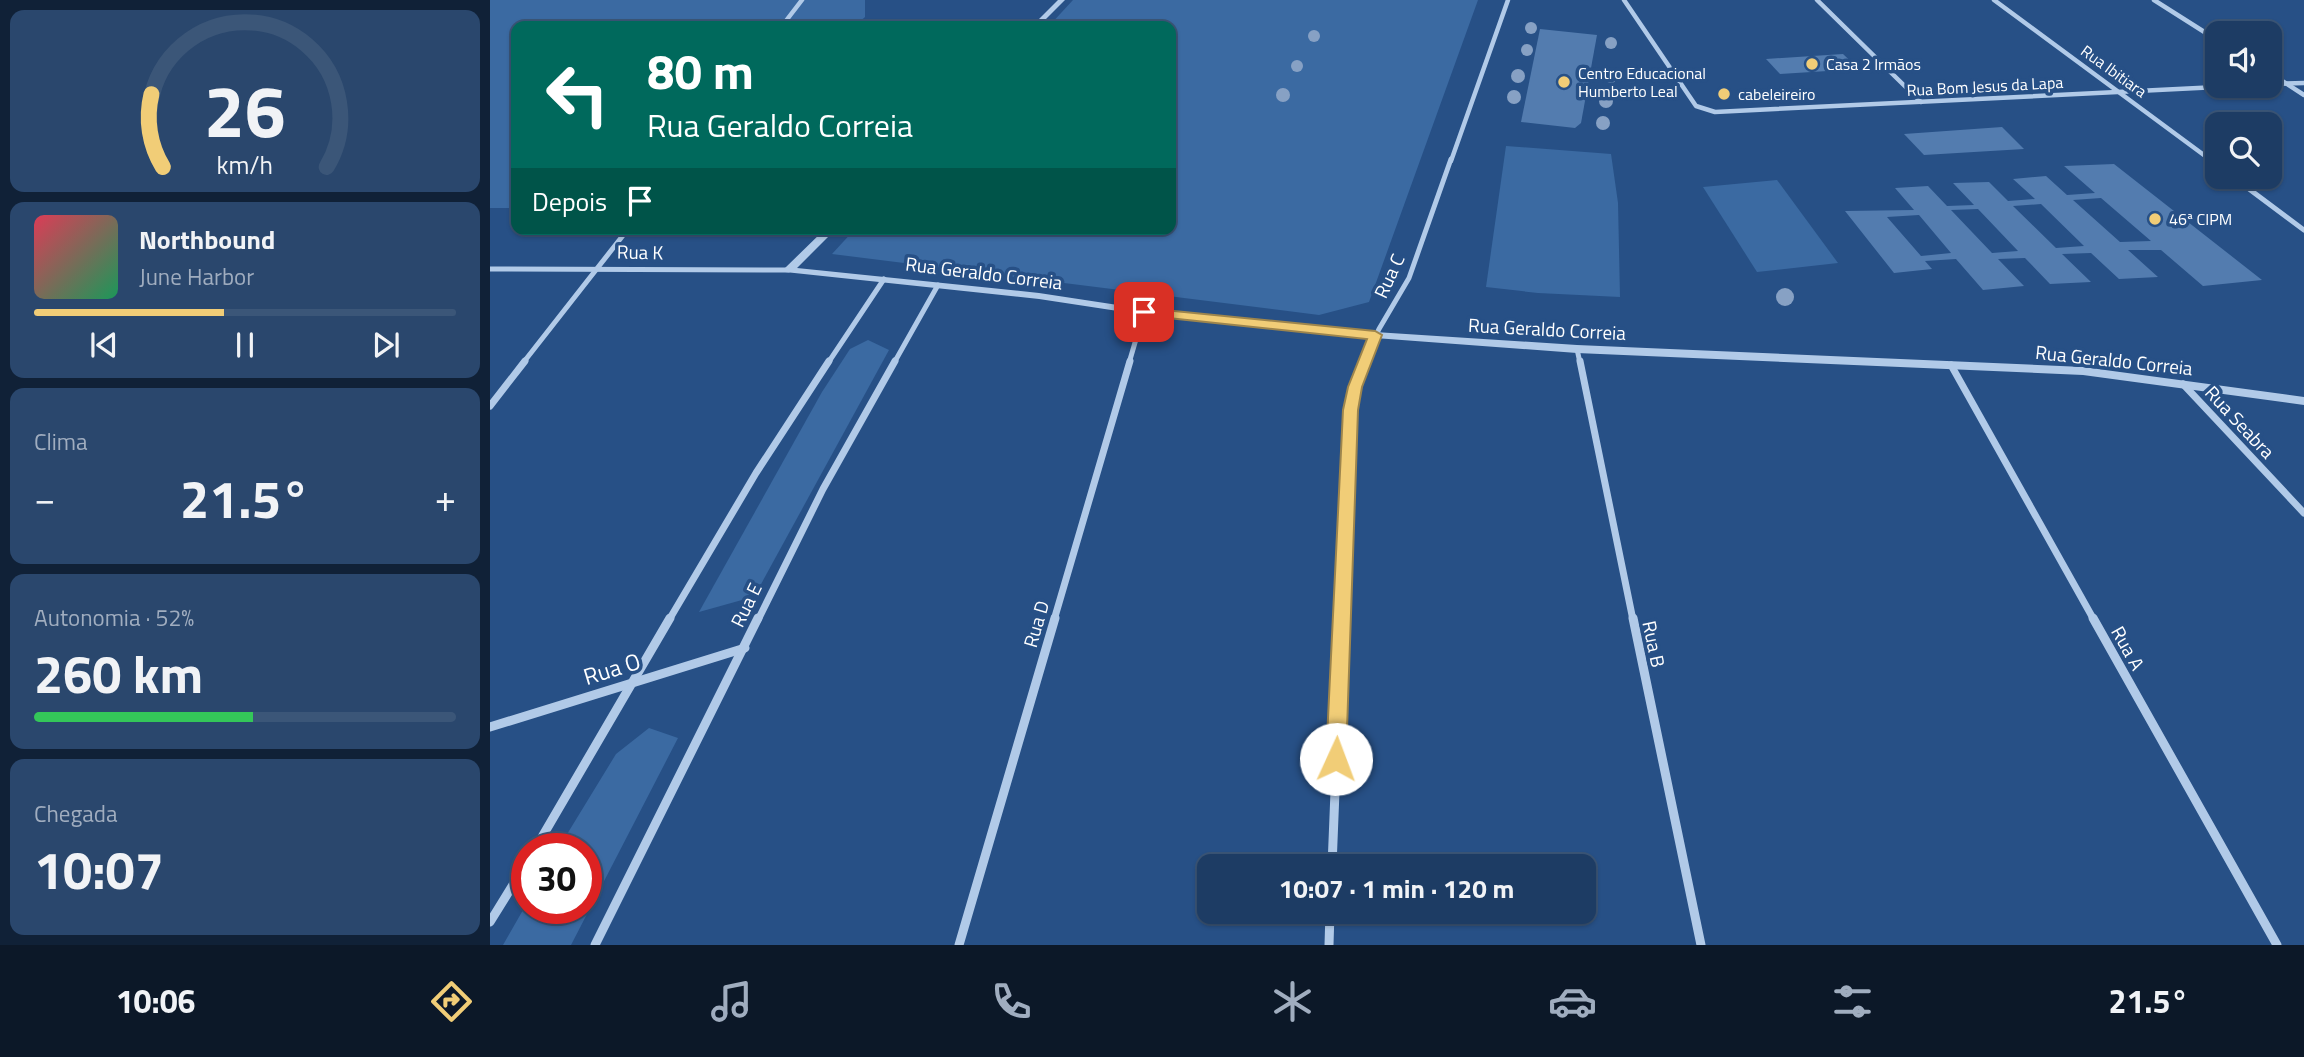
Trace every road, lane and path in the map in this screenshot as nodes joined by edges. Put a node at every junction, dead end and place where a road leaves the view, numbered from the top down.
1 (802, 0) edge
2 (1062, 0) edge
3 (1507, 0) edge
4 (1624, 0) edge
5 (1817, 0) edge
6 (1994, 0) edge
7 (2154, 0) edge
8 (786, 21) edge
9 (1040, 21) edge
10 (2205, 32) edge
11 (2282, 80) edge
12 (2282, 83) edge
13 (2286, 83) junction
14 (2304, 83) edge
15 (2205, 87) edge
16 (2121, 91) junction
17 (2304, 95) edge
18 (1922, 102) junction
19 (2205, 155) edge
20 (2250, 189) edge
21 (2304, 230) edge
22 (624, 235) edge
23 (825, 235) edge
24 (599, 268) junction
25 (490, 269) edge
26 (789, 270) junction
27 (884, 279) junction
28 (938, 285) junction
29 (1144, 312) junction
30 (1375, 335) junction
31 (1577, 349) junction
32 (1951, 365) junction
33 (2182, 384) junction
34 (2304, 401) edge
35 (490, 406) edge
36 (2304, 513) edge
37 (745, 648) junction
38 (634, 682) junction
39 (490, 727) edge
40 (544, 833) edge
41 (1332, 854) edge
42 (511, 888) edge
43 (490, 922) edge
44 (1329, 924) edge
45 (595, 945) edge
46 (959, 945) edge
47 (1328, 945) edge
48 (1701, 945) edge
49 (2277, 945) edge

1 - 8 street
2 - 9 street
3 - 30 street, Rua C
4 - 18 street, Rua Bom Jesus da Lapa
5 - 18 street
6 - 16 street, Rua Ibitiara
7 - 10 street
11 - 13 street
12 - 13 street
13 - 14 street
13 - 17 street
15 - 16 street, Rua Bom Jesus da Lapa
16 - 18 street, Rua Bom Jesus da Lapa
16 - 19 street, Rua Ibitiara
20 - 21 street
22 - 24 street
23 - 26 street
24 - 25 street, Rua K
24 - 26 street, Rua K
24 - 35 street
26 - 27 street, Rua Geraldo Correia
27 - 28 street, Rua Geraldo Correia
27 - 38 street
28 - 29 street, Rua Geraldo Correia
28 - 37 street, Rua E
29 - 30 street, Rua Geraldo Correia
29 - 46 street, Rua D
30 - 31 street, Rua Geraldo Correia
30 - 41 street, Rua C
31 - 32 street, Rua Geraldo Correia
31 - 48 street, Rua B
32 - 33 street, Rua Geraldo Correia
32 - 49 street, Rua A
33 - 34 street, Rua Geraldo Correia
33 - 36 street, Rua Seabra
37 - 38 street, Rua O
37 - 45 street, Rua E
38 - 39 street, Rua O
38 - 40 street
42 - 43 street
44 - 47 street

